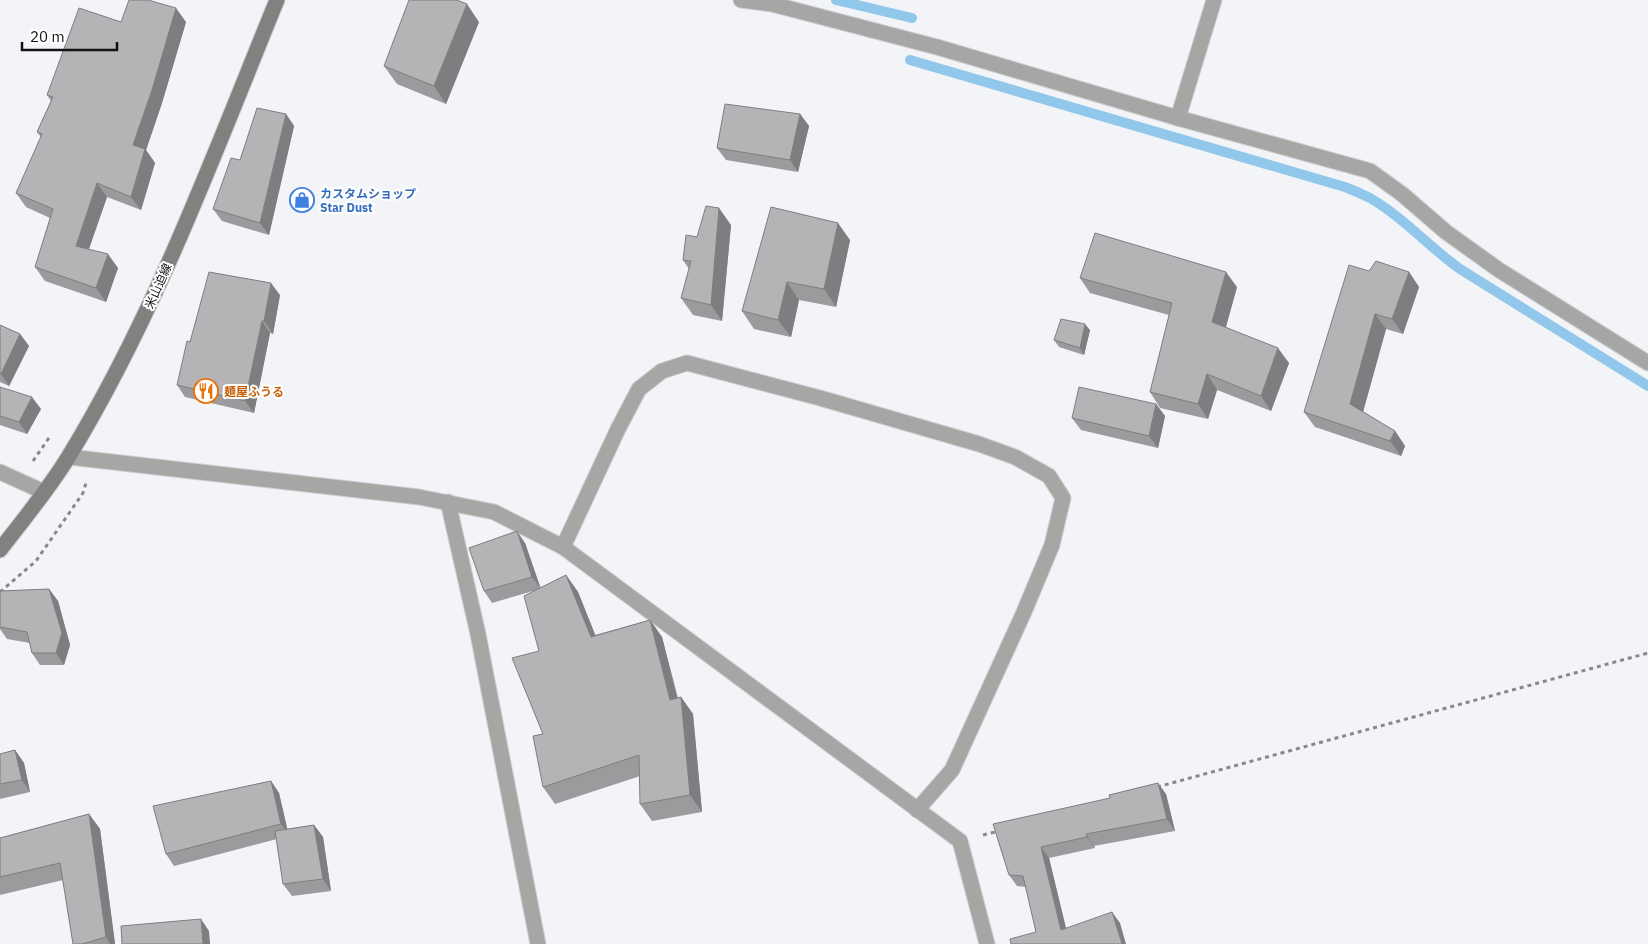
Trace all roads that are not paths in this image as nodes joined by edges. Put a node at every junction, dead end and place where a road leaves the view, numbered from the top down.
1 (277, 0) edge
2 (741, 0) edge
3 (1214, 0) edge
4 (1178, 118) junction
5 (1648, 362) edge
6 (69, 457) junction
7 (0, 472) edge
8 (44, 492) junction
9 (448, 502) junction
10 (563, 547) junction
11 (0, 550) edge
12 (917, 810) junction
13 (538, 944) edge
14 (987, 944) edge

1 - 6 main road, 米山迫線
2 - 4 street
3 - 4 street
4 - 5 street
6 - 8 main road, 米山迫線
6 - 9 street
7 - 8 street
8 - 11 main road, 米山迫線
9 - 10 street
9 - 13 street
10 - 12 street
10 - 12 street
12 - 14 street

